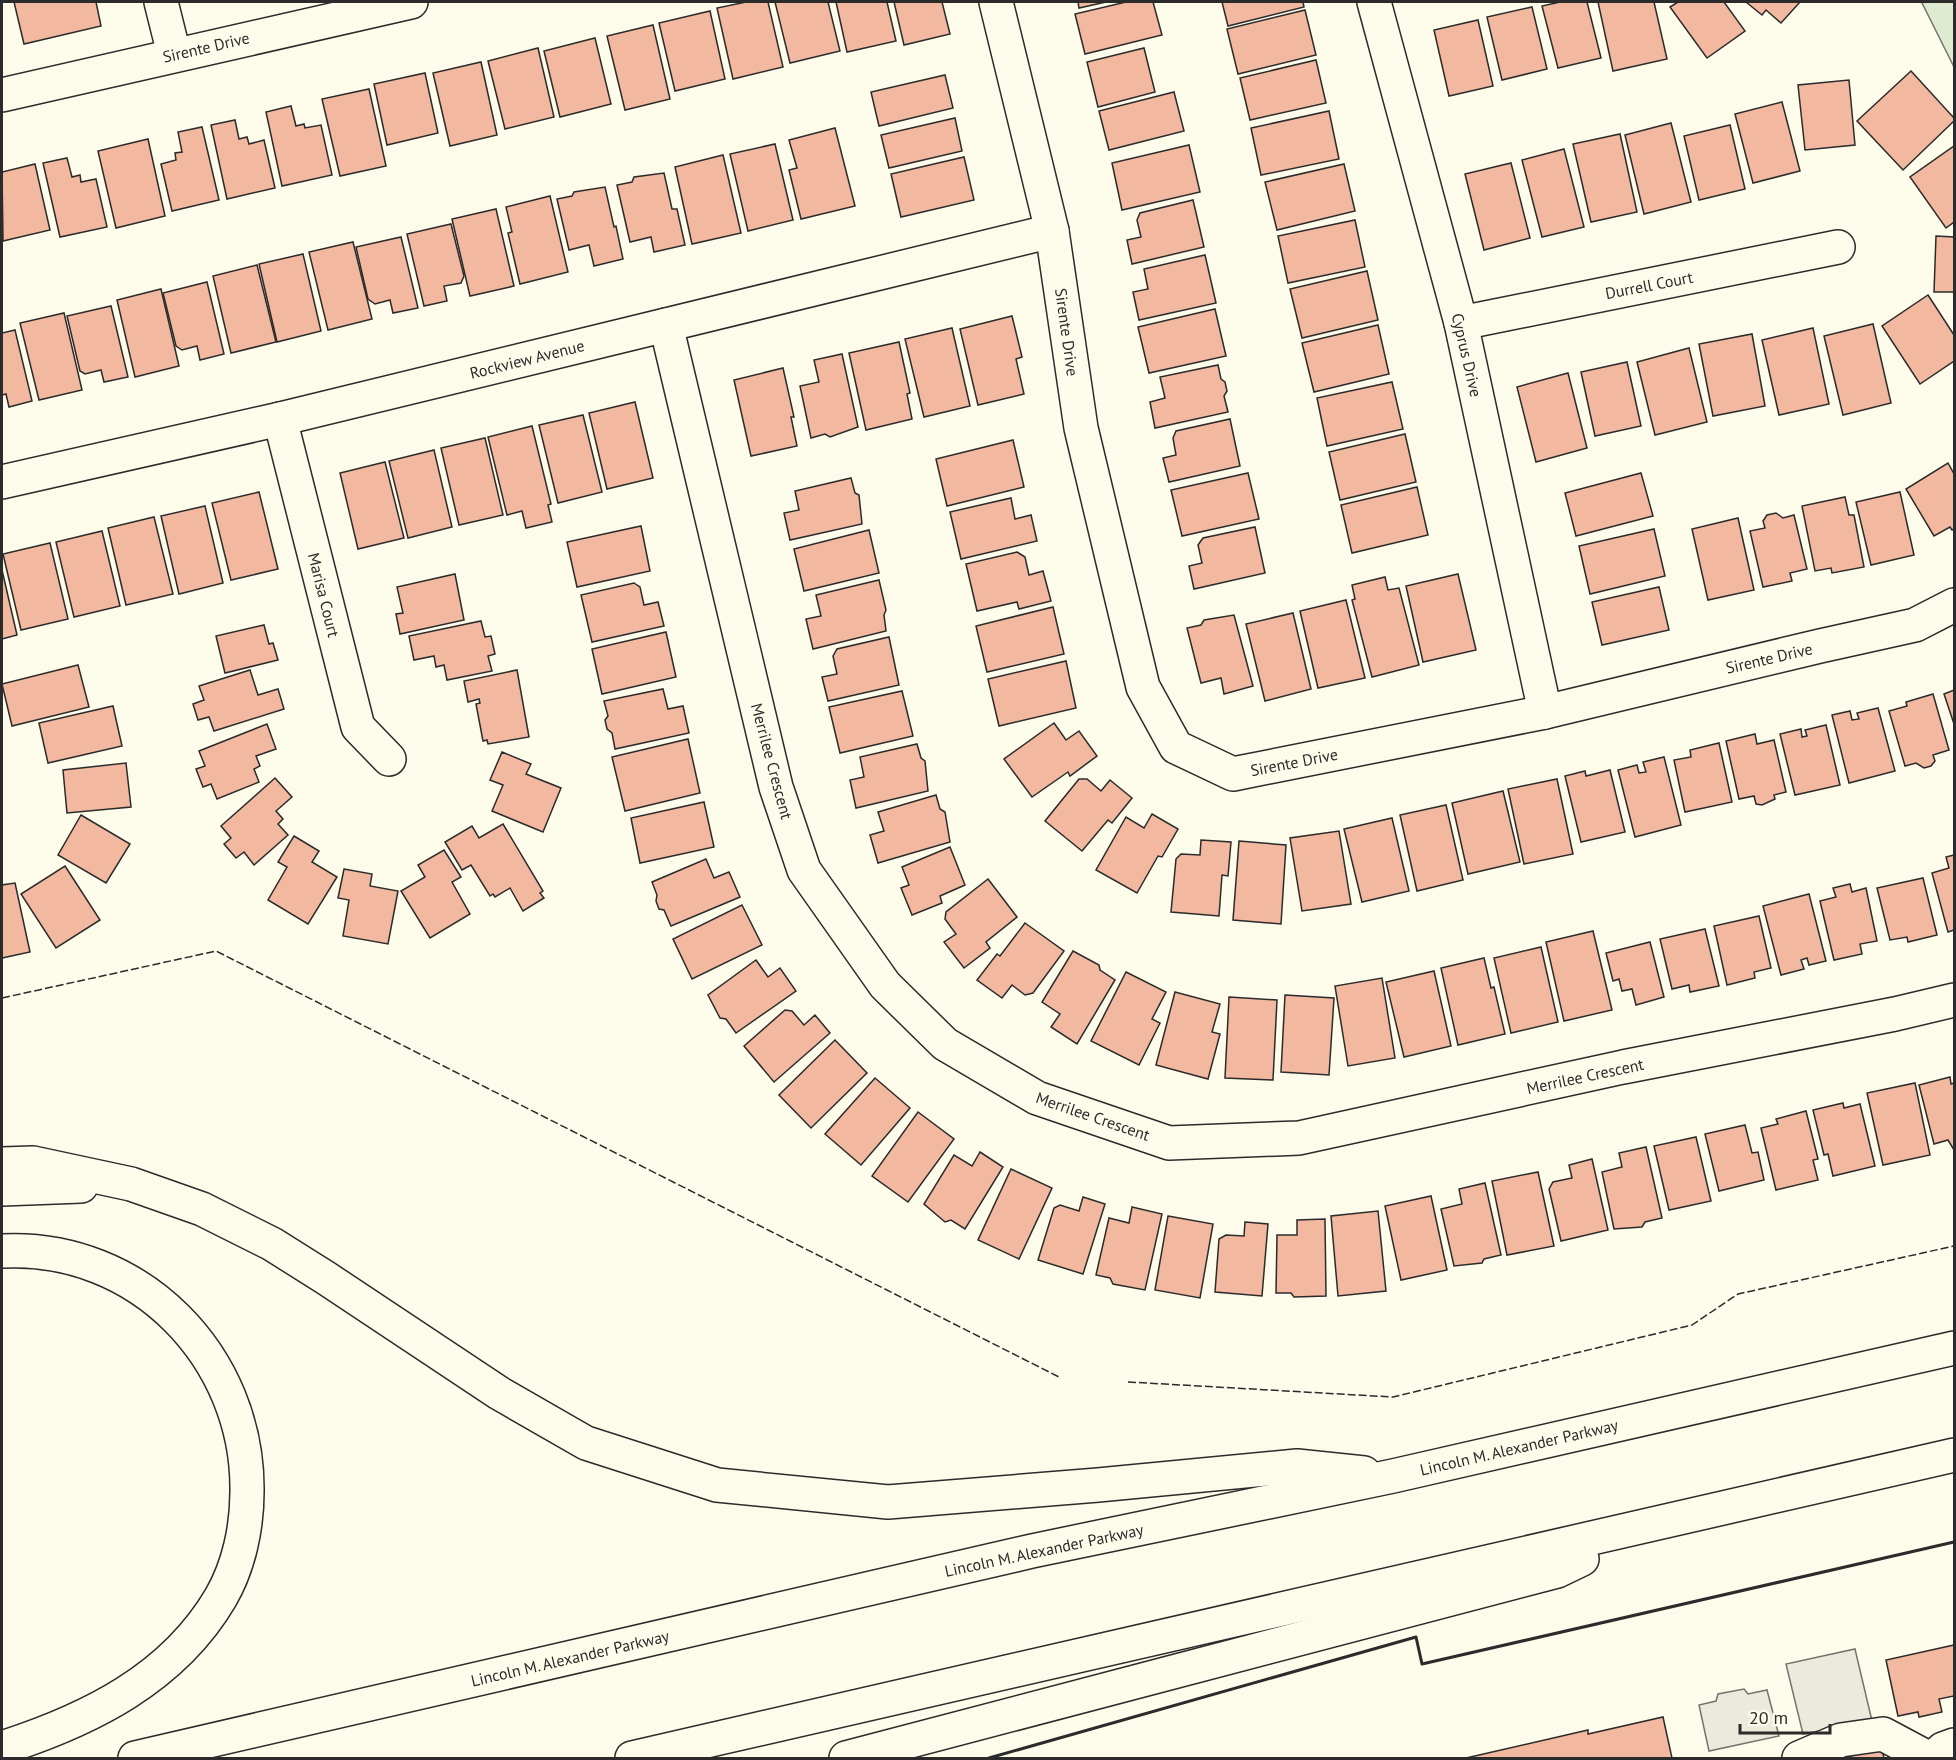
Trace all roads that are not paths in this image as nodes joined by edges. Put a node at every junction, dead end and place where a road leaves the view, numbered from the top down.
1 (161, 2) edge
2 (411, 2) edge
3 (996, 2) edge
4 (1374, 2) edge
5 (174, 54) junction
6 (2, 95) edge
7 (1052, 231) junction
8 (1838, 247) dead end
9 (1461, 323) junction
10 (666, 325) junction
11 (280, 419) junction
12 (2, 482) edge
13 (1954, 605) edge
14 (1545, 712) junction
15 (389, 759) dead end
16 (1954, 1000) edge
17 (2, 1164) edge
18 (131, 1184) junction
19 (2, 1189) edge
20 (2, 1251) edge
21 (1954, 1348) edge
22 (1954, 1455) edge
23 (1393, 1476) junction
24 (1651, 1526) junction
25 (1954, 1745) edge
26 (2, 1748) edge
27 (135, 1758) edge
28 (632, 1758) edge
29 (846, 1758) edge
30 (1799, 1758) edge
31 (1928, 1758) edge
32 (1933, 1758) edge

1 - 5 main road
2 - 5 main road, Sirente Drive
3 - 7 main road, Sirente Drive
4 - 9 main road, Cyprus Drive
5 - 6 main road, Sirente Drive
7 - 10 main road, Rockview Avenue
7 - 14 main road, Sirente Drive
8 - 9 main road, Durrell Court
9 - 14 main road, Cyprus Drive
10 - 11 main road, Rockview Avenue
10 - 16 main road, Merrilee Crescent
11 - 12 main road, Rockview Avenue
11 - 15 main road, Marisa Court
13 - 14 main road, Sirente Drive
17 - 18 main road
18 - 19 main road
18 - 23 main road
20 - 26 main road
21 - 23 main road, Lincoln M. Alexander Parkway
22 - 24 main road
23 - 27 main road, Lincoln M. Alexander Parkway
24 - 28 main road
24 - 29 main road
25 - 32 main road
30 - 31 main road

